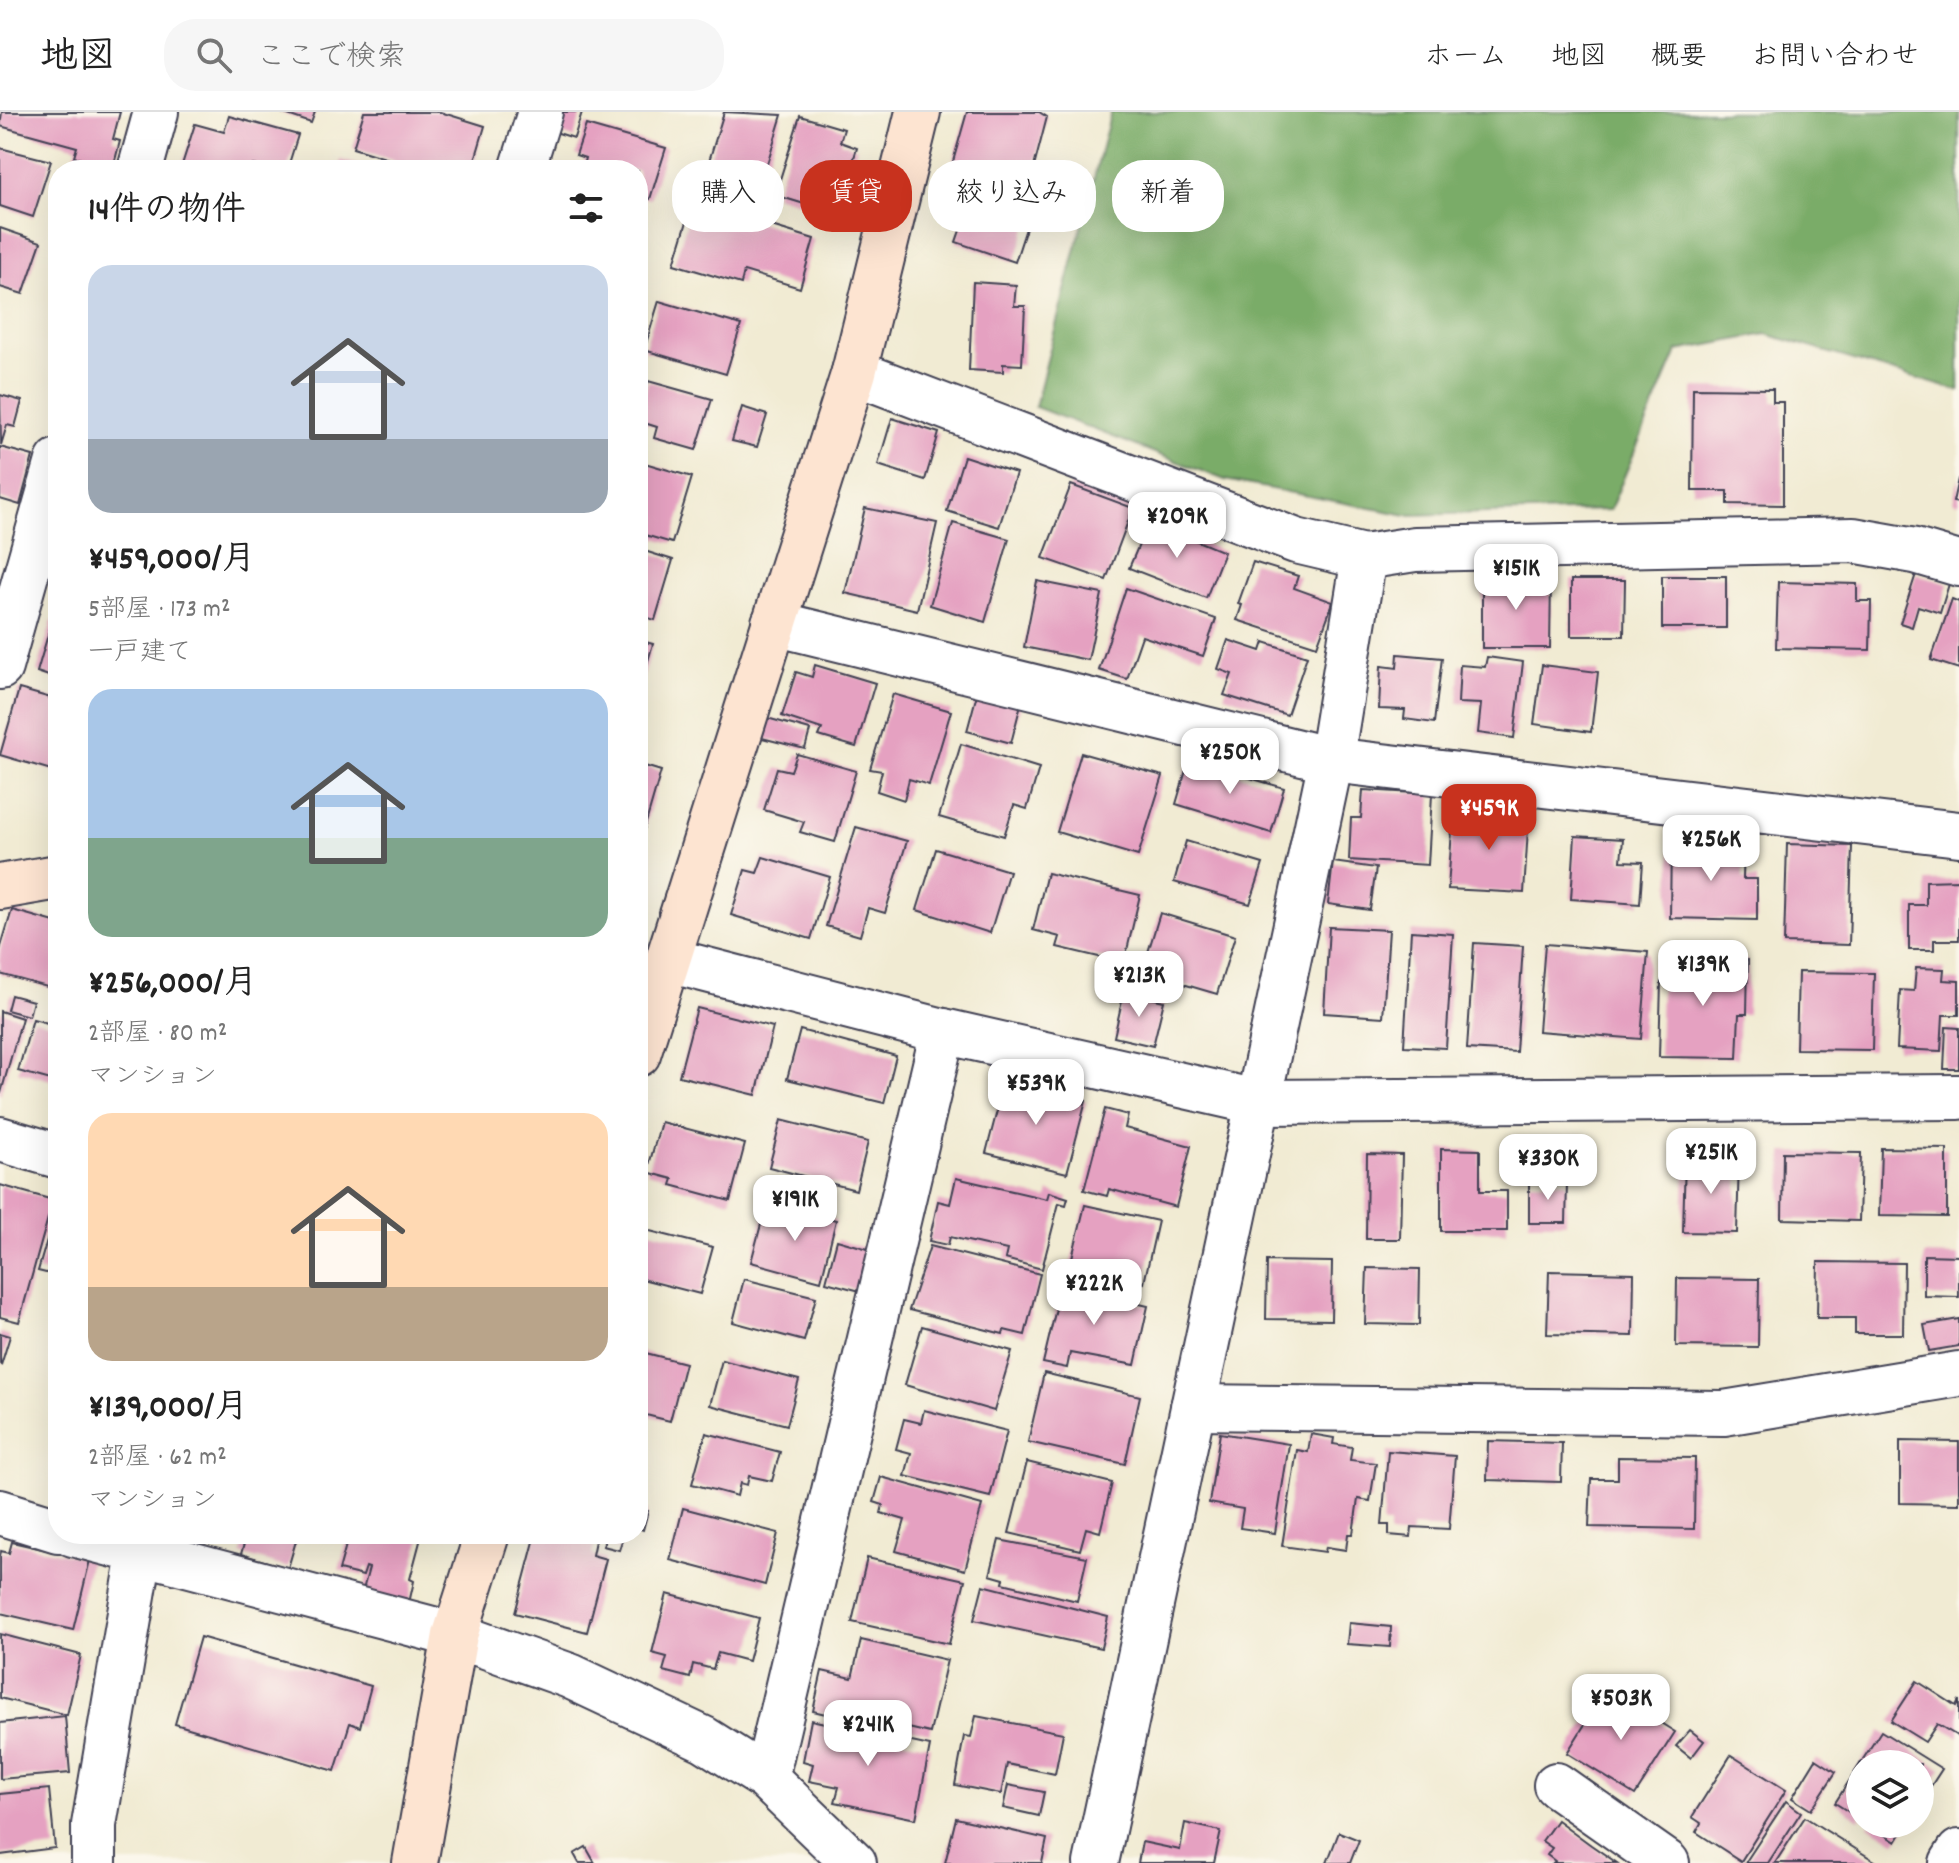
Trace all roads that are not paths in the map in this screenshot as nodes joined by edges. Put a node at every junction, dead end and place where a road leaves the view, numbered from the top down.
1 (156, 112) edge
2 (540, 112) edge
3 (918, 112) edge
4 (143, 160) edge
5 (525, 160) edge
6 (854, 372) junction
7 (48, 497) edge
8 (1364, 557) junction
9 (1959, 564) edge
10 (774, 623) junction
11 (0, 667) edge
12 (1331, 760) junction
13 (1959, 834) edge
14 (48, 879) edge
15 (0, 887) edge
16 (653, 955) edge
17 (648, 988) edge
18 (943, 1031) junction
19 (1959, 1097) edge
20 (1256, 1102) junction
21 (0, 1139) edge
22 (48, 1153) edge
23 (1959, 1374) edge
24 (1193, 1407) junction
25 (0, 1512) edge
26 (48, 1527) edge
27 (106, 1544) edge
28 (484, 1544) edge
29 (140, 1554) junction
30 (455, 1635) junction
31 (766, 1778) junction
32 (1556, 1785) dead end
33 (1959, 1852) edge
34 (94, 1863) edge
35 (415, 1863) edge
36 (854, 1863) edge
37 (1096, 1863) edge
38 (1667, 1863) edge
39 (1952, 1863) edge

1 - 4 street
2 - 5 street
3 - 6 street
6 - 8 street
6 - 10 street
7 - 11 street
8 - 9 street
8 - 12 street
10 - 12 street
10 - 16 street
12 - 13 street
12 - 20 street
14 - 15 street
16 - 17 street
16 - 18 street
18 - 20 street
18 - 31 street
19 - 20 street
20 - 24 street
21 - 22 street
23 - 24 street
24 - 37 street
25 - 26 street
27 - 29 street
28 - 30 street
29 - 30 street
29 - 34 street
30 - 31 street
30 - 35 street
31 - 36 street
32 - 38 street
33 - 39 street

